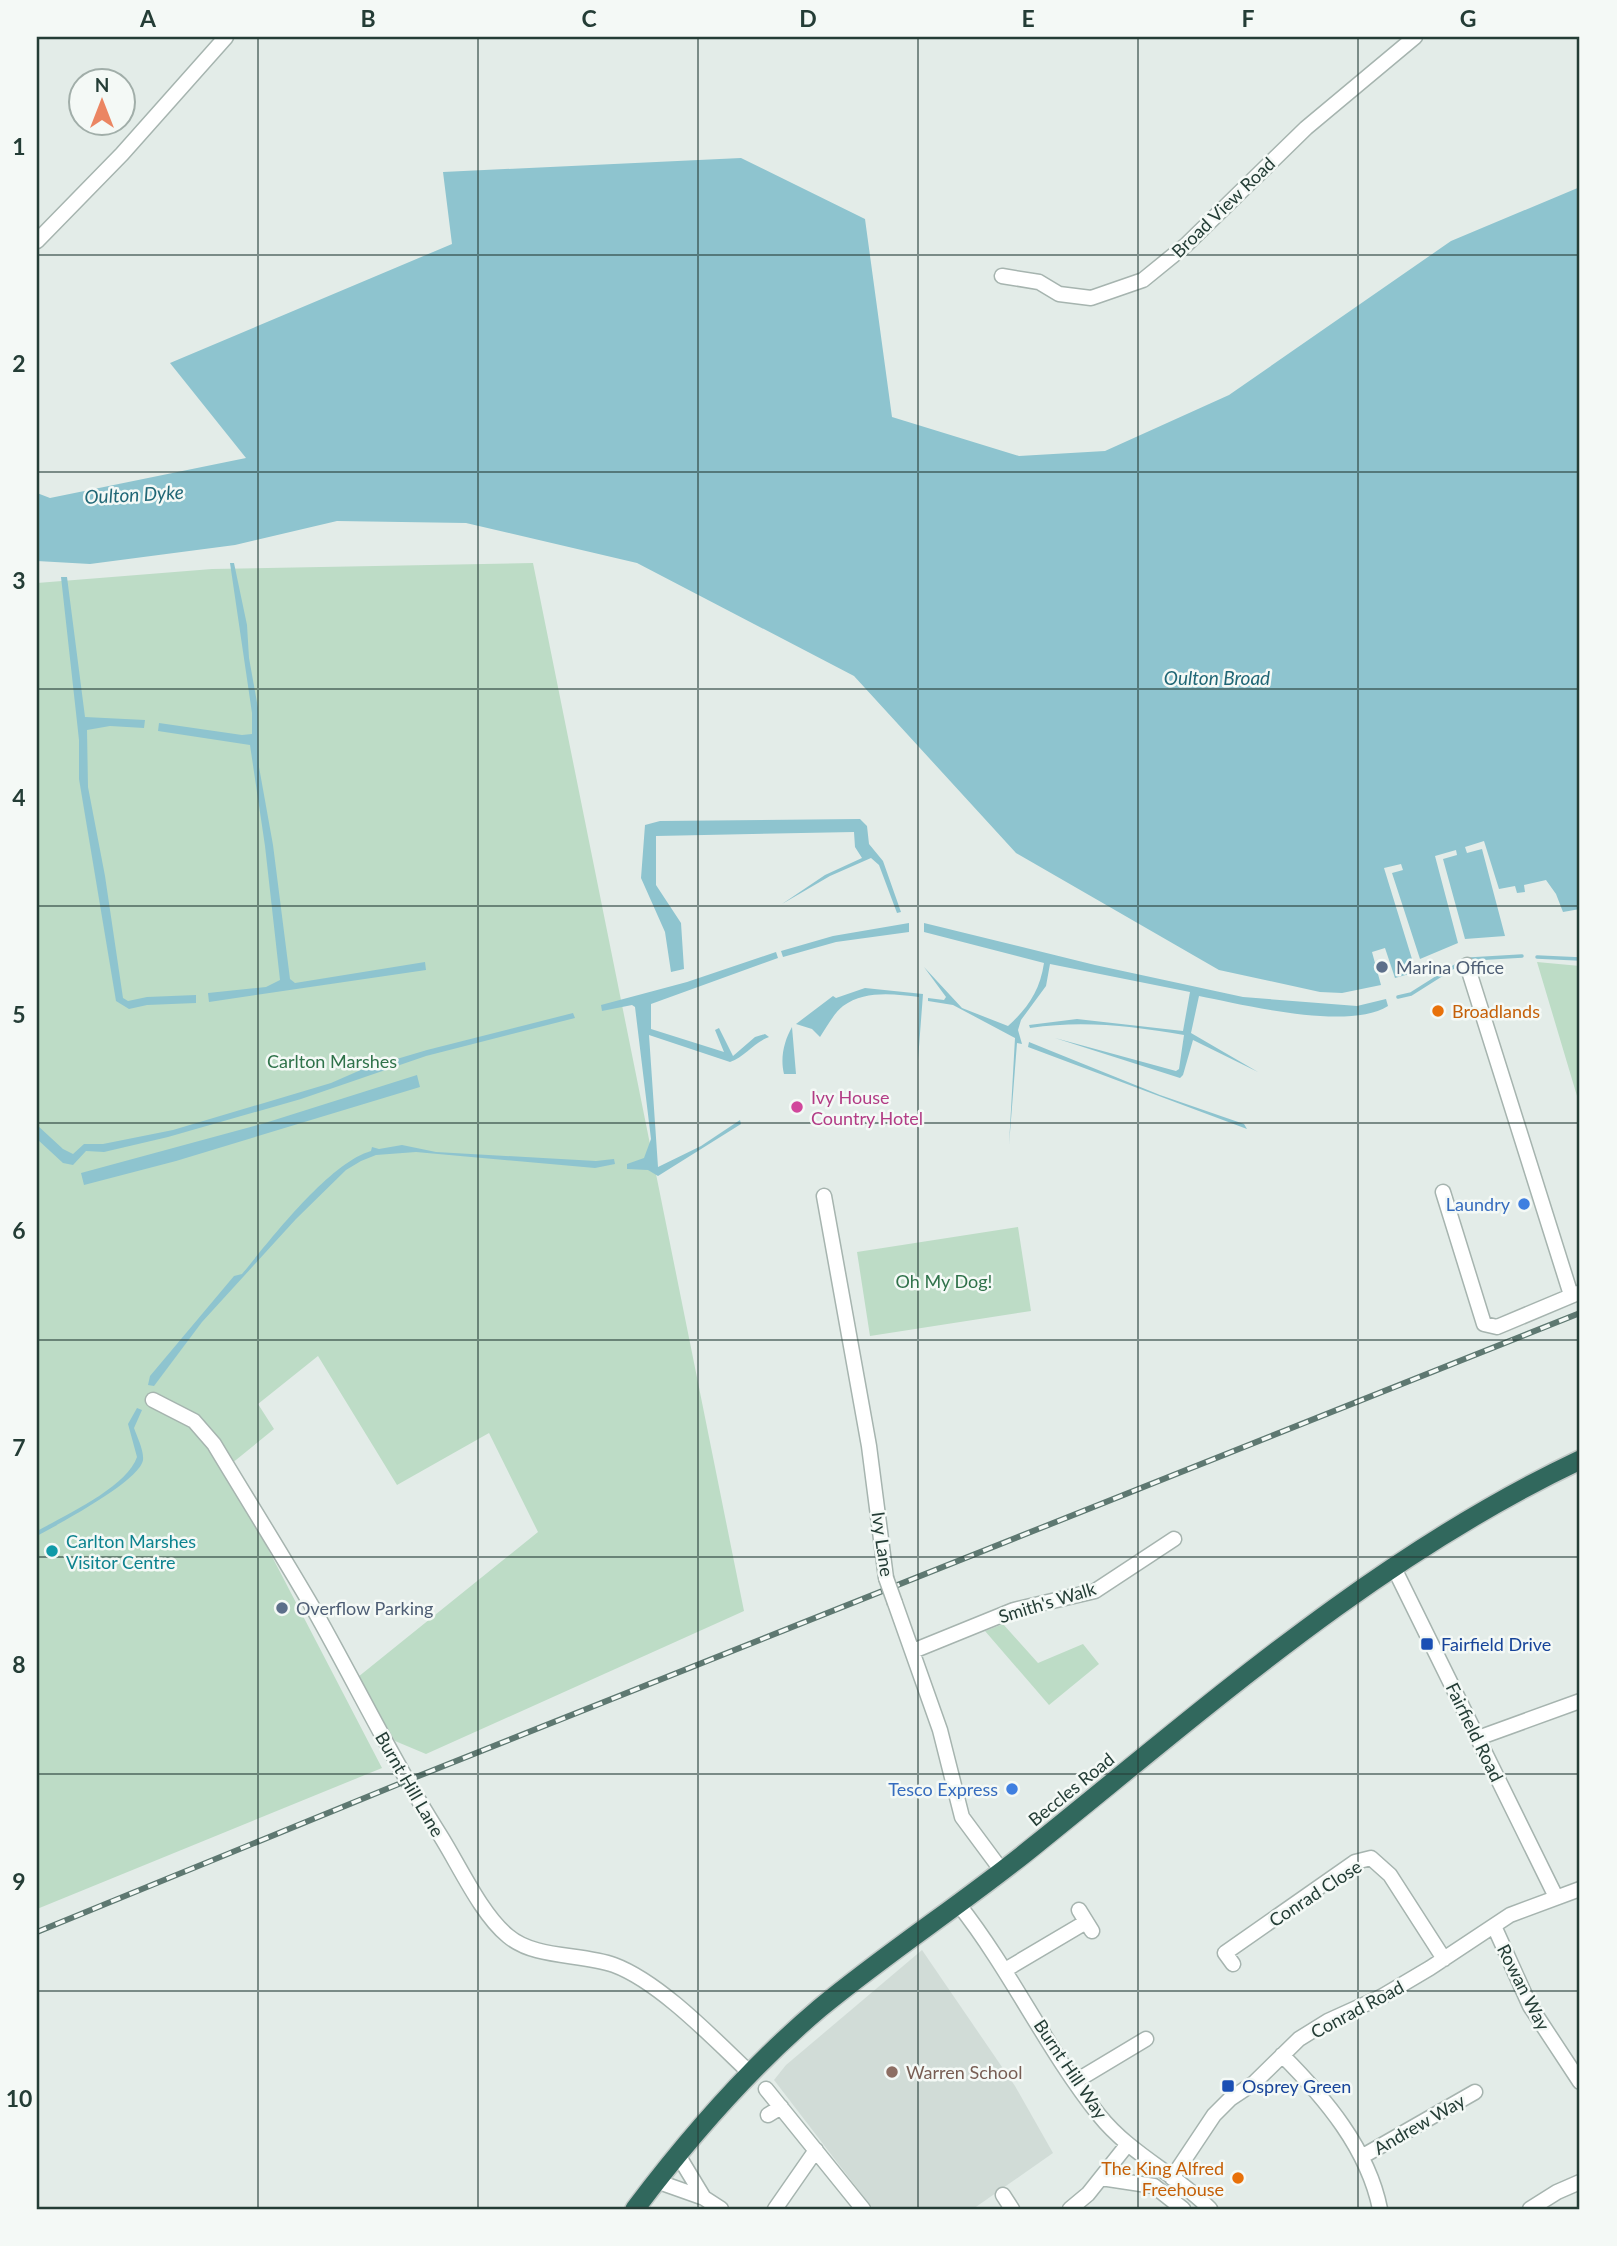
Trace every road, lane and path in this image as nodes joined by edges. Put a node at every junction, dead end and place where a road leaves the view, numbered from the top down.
1 (226, 37) edge
2 (1415, 37) edge
3 (37, 241) edge
4 (1002, 276) dead end
5 (1466, 965) dead end
6 (1443, 1192) dead end
7 (824, 1196) dead end
8 (1576, 1293) edge
9 (153, 1400) dead end
10 (1580, 1460) edge
11 (1174, 1539) dead end
12 (1393, 1566) junction
13 (913, 1651) junction
14 (1580, 1701) edge
15 (1478, 1738) junction
16 (1002, 1871) junction
17 (1580, 1889) edge
18 (1556, 1897) junction
19 (959, 1905) junction
20 (1086, 1921) dead end
21 (1494, 1926) junction
22 (1225, 1954) dead end
23 (1444, 1959) junction
24 (1005, 1970) junction
25 (1146, 2039) dead end
26 (1282, 2055) junction
27 (751, 2074) junction
28 (1076, 2081) junction
29 (1580, 2082) edge
30 (766, 2089) dead end
31 (1475, 2092) dead end
32 (781, 2107) junction
33 (768, 2115) dead end
34 (1127, 2145) junction
35 (816, 2150) junction
36 (678, 2155) junction
37 (1363, 2156) junction
38 (1101, 2178) junction
39 (1172, 2178) junction
40 (656, 2181) junction
41 (1580, 2182) edge
42 (1003, 2195) dead end
43 (704, 2199) junction
44 (635, 2209) edge
45 (721, 2209) edge
46 (775, 2209) edge
47 (863, 2209) edge
48 (1012, 2209) edge
49 (1070, 2209) edge
50 (1183, 2209) edge
51 (1210, 2209) edge
52 (1380, 2209) edge
53 (1530, 2209) edge

1 - 3 street
2 - 4 street, Broad View Road
5 - 8 street
6 - 8 street
7 - 13 street, Ivy Lane, bridge
9 - 27 street, Burnt Hill Lane
10 - 12 highway, Beccles Road
11 - 13 street, Smith's Walk
12 - 15 street, Fairfield Road
12 - 16 highway, Beccles Road
13 - 16 street, Ivy Lane
14 - 15 street
15 - 18 street, Fairfield Road
16 - 19 highway, Beccles Road
17 - 18 street, Conrad Road
18 - 21 street, Conrad Road
19 - 24 street, Burnt Hill Way
19 - 27 highway, Beccles Road
20 - 24 street
21 - 23 street, Conrad Road
21 - 29 street, Rowan Way
22 - 23 street, Conrad Close
23 - 26 street, Conrad Road
24 - 28 street, Burnt Hill Way
25 - 28 street
26 - 37 street
26 - 39 street, Conrad Road
27 - 36 highway, Beccles Road
28 - 34 street, Burnt Hill Way
30 - 32 street
31 - 37 street, Andrew Way
32 - 33 street
32 - 35 street
34 - 38 street
34 - 39 street, Burnt Hill Way
35 - 46 street
35 - 47 street
36 - 40 highway, Beccles Road
36 - 43 street
37 - 52 street
38 - 49 street
38 - 50 street
39 - 51 street, Burnt Hill Way
40 - 43 street
40 - 44 highway, Beccles Road
41 - 53 street
42 - 48 street
43 - 45 street

